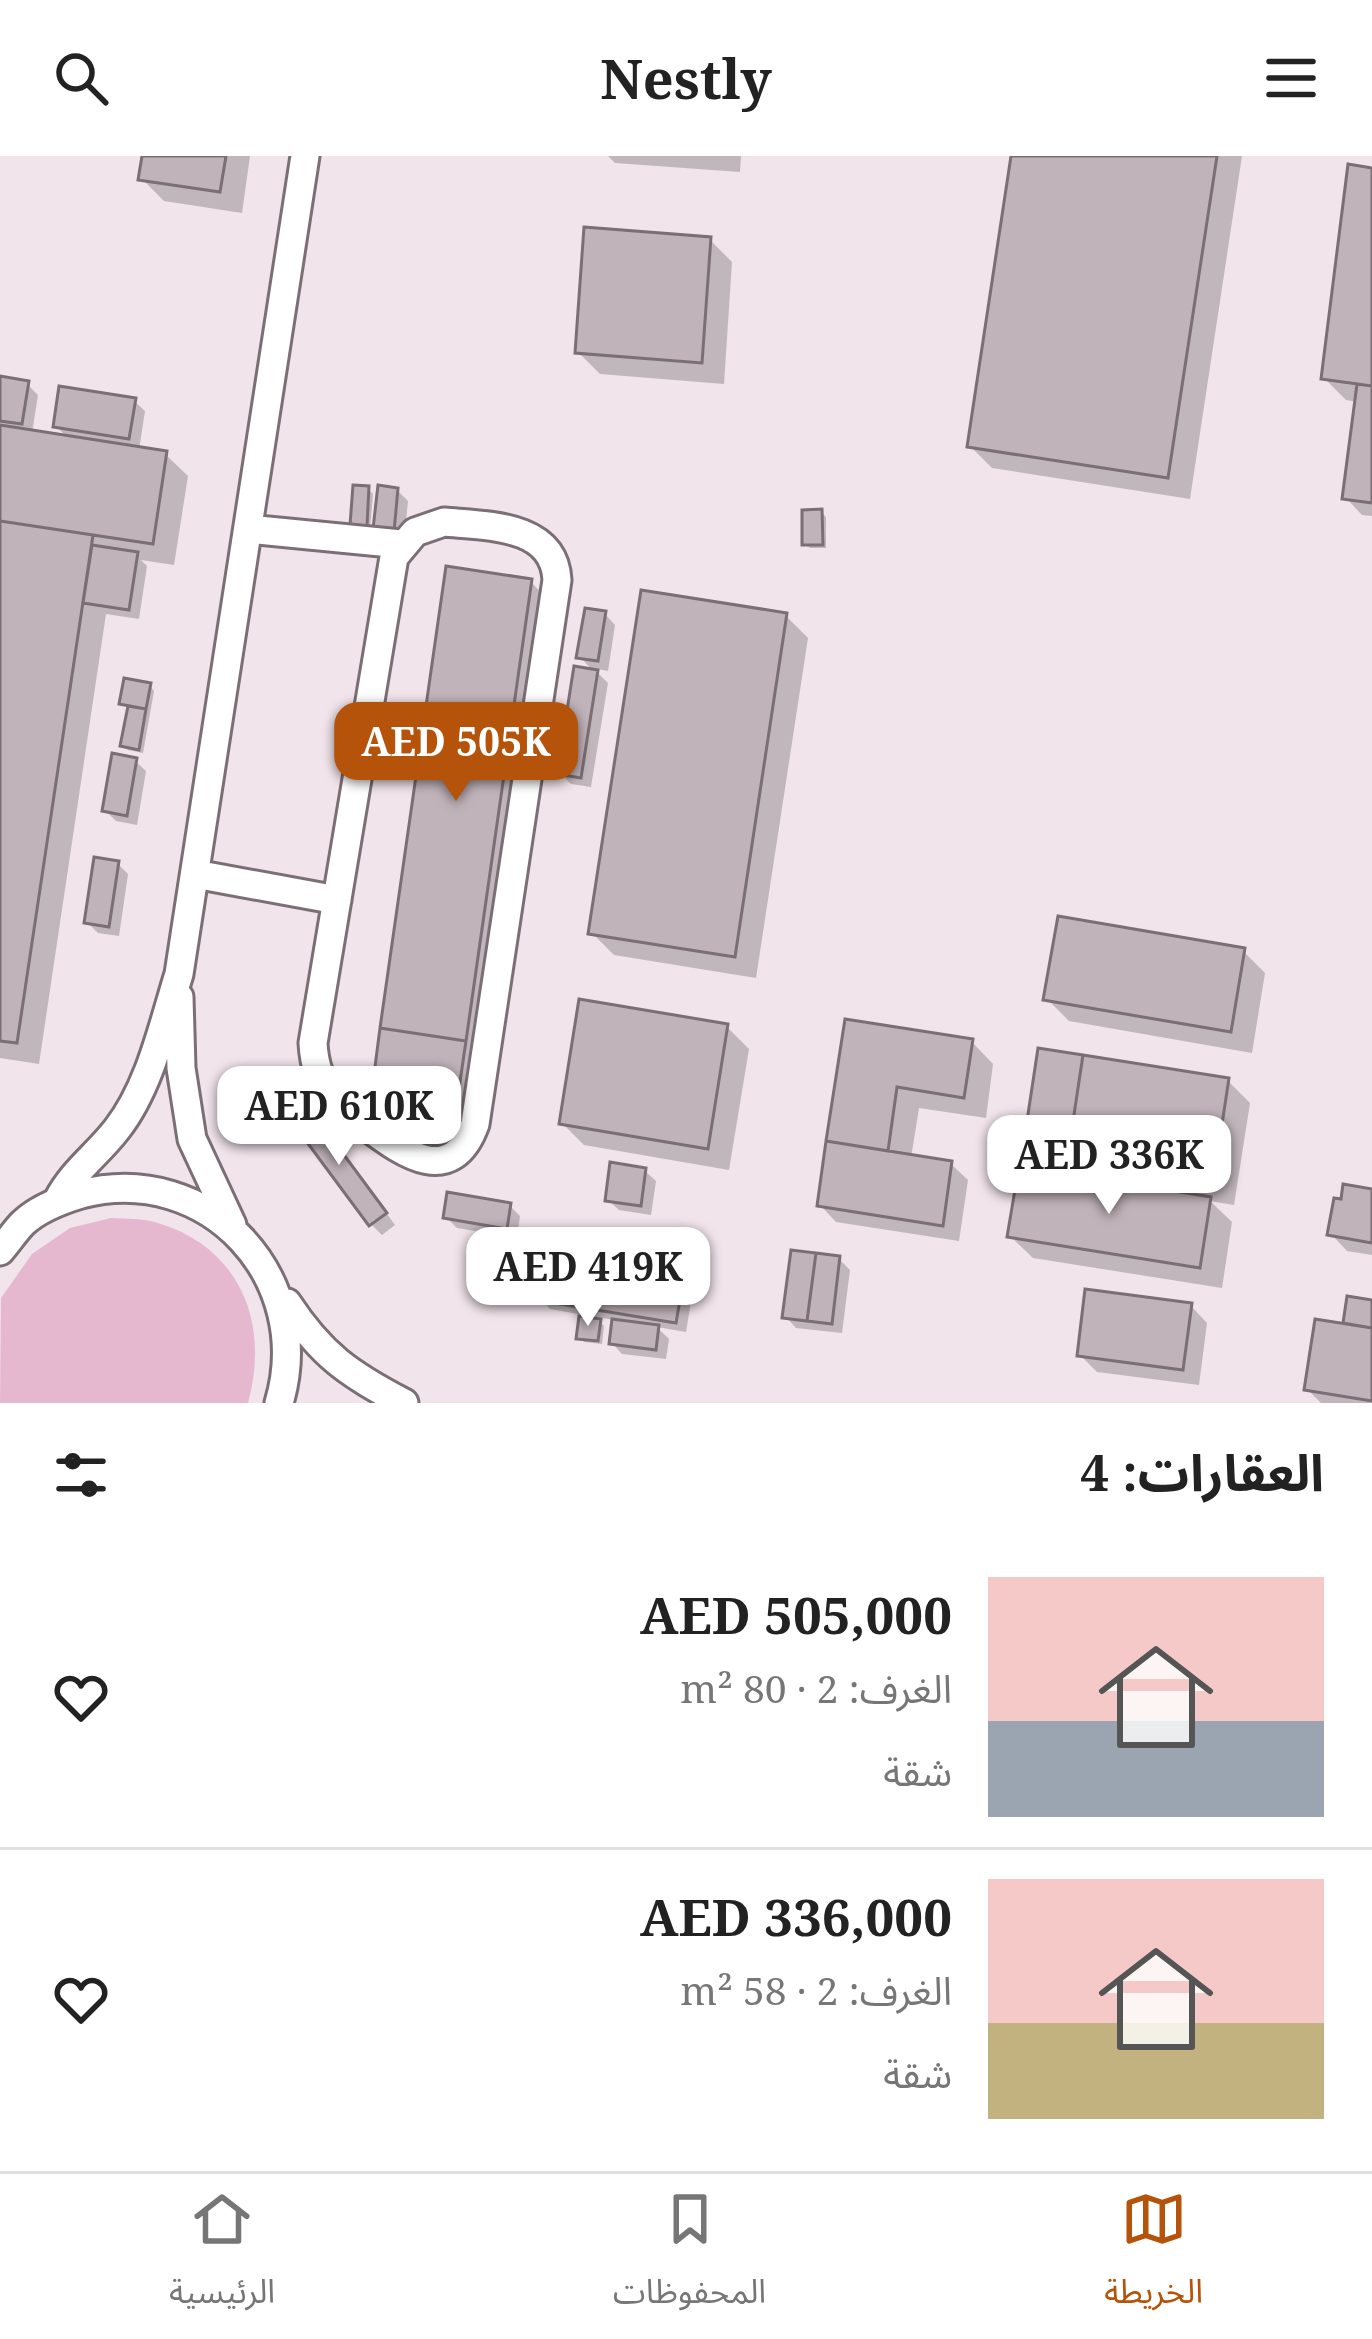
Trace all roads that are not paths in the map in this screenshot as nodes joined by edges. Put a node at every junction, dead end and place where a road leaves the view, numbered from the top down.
1 (305, 156) edge
2 (248, 529) junction
3 (400, 544) junction
4 (195, 874) junction
5 (338, 900) junction
6 (179, 974) junction
7 (58, 1200) junction
8 (12, 1228) edge
9 (236, 1234) junction
10 (0, 1251) edge
11 (271, 1278) junction
12 (279, 1403) edge
13 (404, 1403) edge

1 - 2 street
2 - 3 street
2 - 4 street
3 - 5 street
3 - 5 street
4 - 5 street
4 - 6 street
6 - 7 street
6 - 9 street
7 - 8 street
7 - 9 street
8 - 10 street
9 - 11 street
11 - 12 street
11 - 13 street

